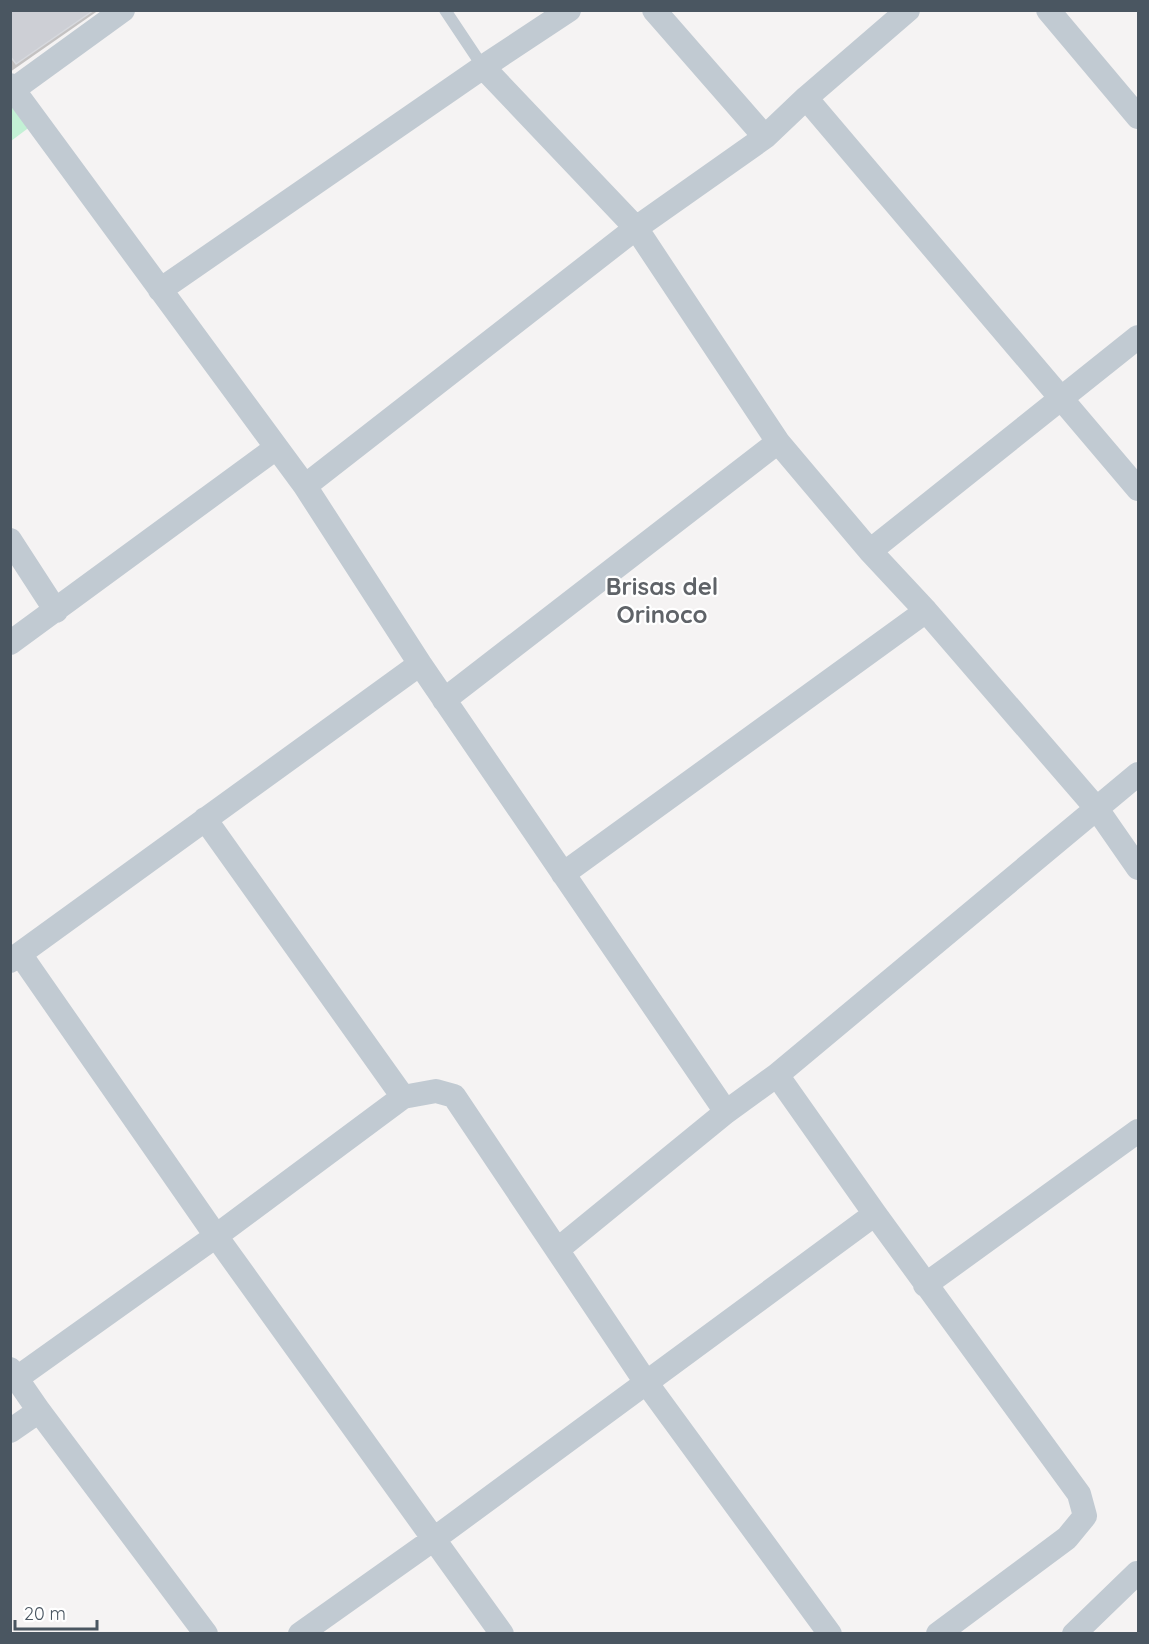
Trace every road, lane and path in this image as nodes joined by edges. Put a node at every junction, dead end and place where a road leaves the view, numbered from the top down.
1 (123, 10) edge
2 (445, 10) edge
3 (569, 10) edge
4 (654, 10) edge
5 (908, 10) edge
6 (1048, 10) edge
7 (483, 67) junction
8 (12, 89) edge
9 (806, 98) junction
10 (1138, 117) edge
11 (765, 137) junction
12 (636, 228) junction
13 (160, 290) junction
14 (1138, 337) edge
15 (1060, 397) junction
16 (778, 442) junction
17 (276, 448) junction
18 (305, 486) junction
19 (1138, 489) edge
20 (10, 540) edge
21 (870, 551) junction
22 (56, 611) junction
23 (926, 611) junction
24 (10, 643) edge
25 (420, 664) junction
26 (444, 700) junction
27 (1138, 774) edge
28 (1097, 809) junction
29 (205, 819) junction
30 (1138, 868) edge
31 (563, 874) junction
32 (15, 958) edge
33 (777, 1075) junction
34 (403, 1097) junction
35 (726, 1112) junction
36 (1138, 1131) edge
37 (874, 1214) junction
38 (216, 1236) junction
39 (557, 1250) junction
40 (925, 1285) junction
41 (14, 1374) edge
42 (645, 1381) junction
43 (39, 1411) junction
44 (10, 1431) edge
45 (434, 1539) junction
46 (1137, 1573) dead end
47 (206, 1634) edge
48 (300, 1634) edge
49 (502, 1634) edge
50 (830, 1634) edge
51 (938, 1634) edge
52 (1074, 1634) edge

1 - 8 street
2 - 7 lane
3 - 7 street
4 - 11 street
5 - 9 street
6 - 10 street
7 - 12 street
7 - 13 street
8 - 13 street
9 - 11 street
9 - 15 street
11 - 12 street
12 - 16 street
12 - 18 street
13 - 17 street
14 - 15 street
15 - 19 street
15 - 21 street
16 - 21 street
16 - 26 street
17 - 18 street
17 - 22 street
18 - 25 street
20 - 22 street
21 - 23 street
22 - 24 street
23 - 28 street
23 - 31 street
25 - 26 street
25 - 29 street
26 - 31 street
27 - 28 street
28 - 30 street
28 - 33 street
29 - 32 street
29 - 34 street
31 - 35 street
32 - 38 street
33 - 35 street
33 - 37 street
34 - 38 street
34 - 39 street
35 - 39 street
36 - 40 street
37 - 40 street
37 - 42 street
38 - 41 street
38 - 45 street
39 - 42 street
40 - 51 street
41 - 43 street
42 - 45 street
42 - 50 street
43 - 44 street
43 - 47 street
45 - 48 street
45 - 49 street
46 - 52 street

